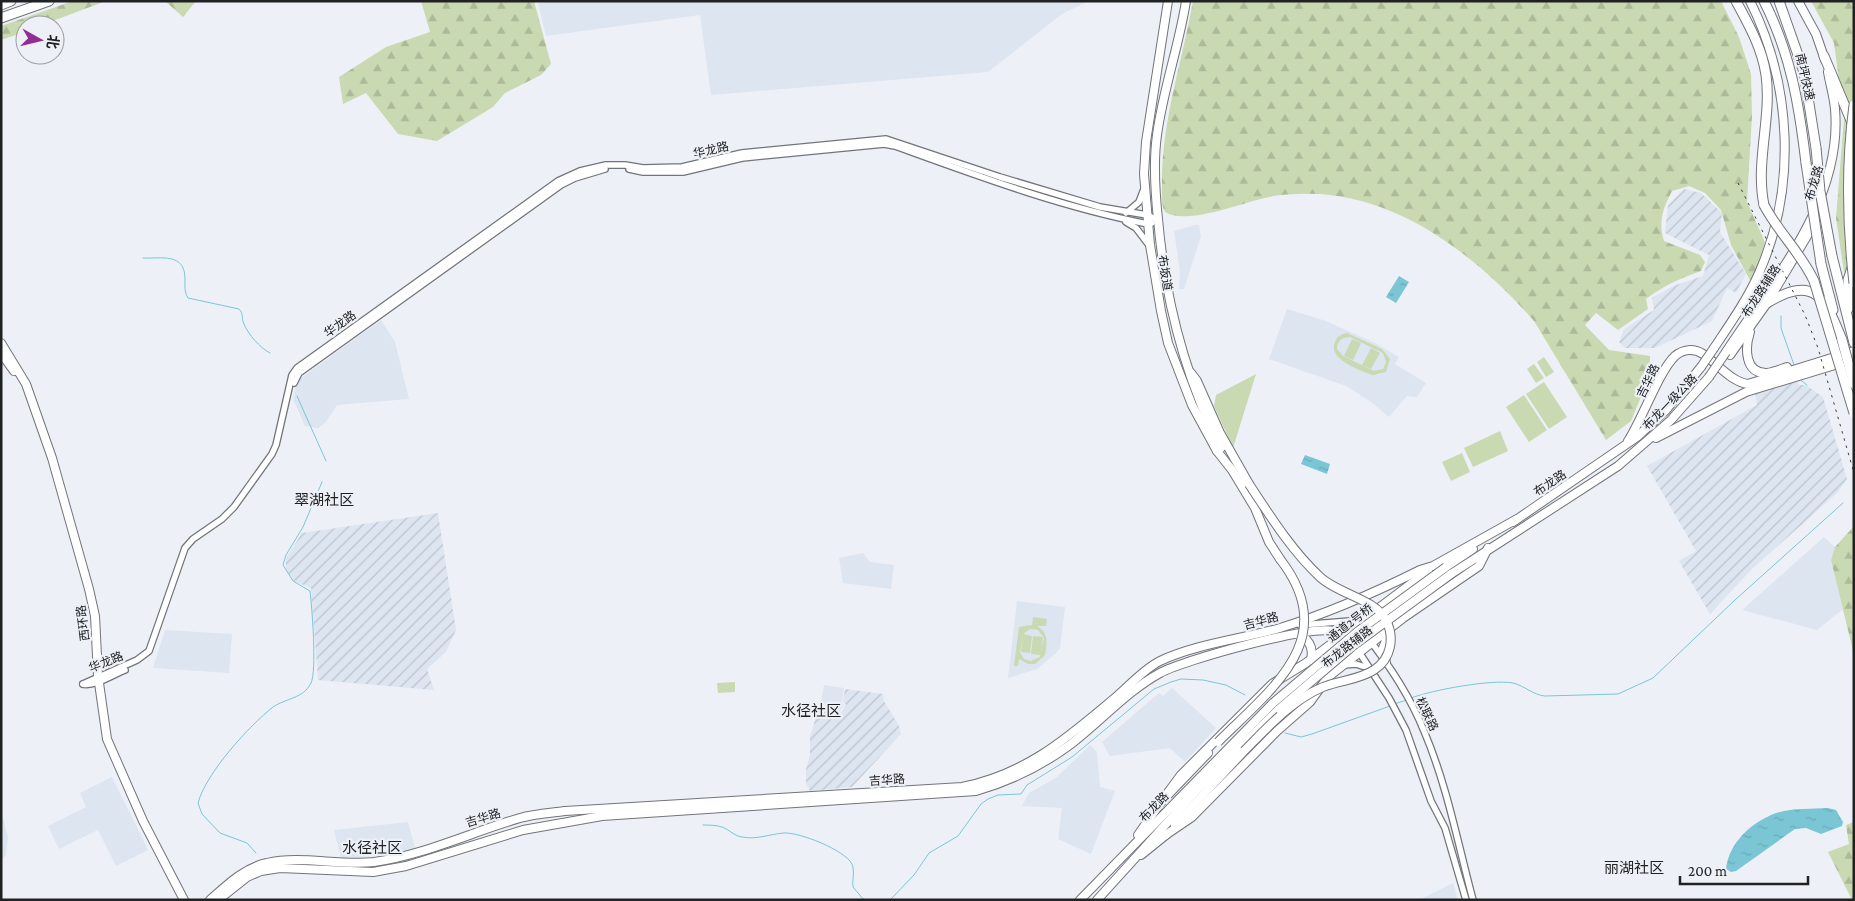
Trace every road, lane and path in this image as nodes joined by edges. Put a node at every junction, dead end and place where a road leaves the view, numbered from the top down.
1 (11, 1) edge
2 (49, 1) edge
3 (1168, 1) edge
4 (1186, 1) edge
5 (1750, 1) edge
6 (1764, 1) edge
7 (1778, 1) edge
8 (1798, 1) edge
9 (1, 4) edge
10 (1737, 4) edge
11 (1, 18) edge
12 (1824, 56) junction
13 (1854, 105) edge
14 (1854, 128) edge
15 (1145, 187) junction
16 (1818, 208) junction
17 (1126, 213) junction
18 (1147, 216) junction
19 (1122, 219) junction
20 (1158, 220) junction
21 (1148, 224) junction
22 (1150, 245) junction
23 (1854, 261) edge
24 (1854, 275) edge
25 (1854, 284) edge
26 (1849, 293) junction
27 (1767, 303) junction
28 (1752, 326) junction
29 (1850, 329) junction
30 (1842, 340) junction
31 (1854, 342) edge
32 (1, 343) edge
33 (1854, 351) edge
34 (1, 353) edge
35 (1728, 354) junction
36 (1854, 359) edge
37 (1810, 366) junction
38 (1190, 372) junction
39 (1786, 373) junction
40 (1709, 377) joint
41 (1734, 378) junction
42 (1854, 384) edge
43 (1746, 392) junction
44 (1854, 413) edge
45 (1647, 442) junction
46 (1625, 446) junction
47 (1219, 450) junction
48 (1517, 520) junction
49 (1488, 548) junction
50 (1433, 566) junction
51 (1449, 571) junction
52 (1356, 623) junction
53 (1394, 625) junction
54 (1280, 628) junction
55 (1294, 634) junction
56 (1342, 635) junction
57 (1372, 643) junction
58 (1359, 652) junction
59 (1311, 660) junction
60 (1386, 663) junction
61 (1341, 666) junction
62 (1370, 668) junction
63 (96, 679) junction
64 (1246, 734) junction
65 (1161, 802) junction
66 (1164, 836) junction
67 (1128, 850) junction
68 (1129, 863) junction
69 (180, 900) edge
70 (184, 900) edge
71 (210, 900) edge
72 (218, 900) edge
73 (1080, 900) edge
74 (1096, 900) edge
75 (1466, 900) edge
76 (1474, 900) edge

1 - 9 highway
2 - 11 highway
3 - 15 main road, 布坂道
4 - 20 main road, 布坂道
5 - 46 main road, 布龙路, bridge
6 - 30 highway, 南坪快速, bridge
7 - 29 highway, 南坪快速, bridge
8 - 12 main road, 布龙路
10 - 44 highway, bridge
12 - 14 highway
12 - 16 main road, 布龙路
13 - 25 highway, bridge
15 - 17 street
15 - 18 main road, 布坂道
16 - 27 main road, 布龙路辅路
16 - 35 main road, 布龙路
17 - 18 street, 华龙路
17 - 63 street, 华龙路
18 - 20 street, 华龙路
18 - 21 main road, 布坂道
19 - 21 street, 华龙路
19 - 22 street
19 - 63 street, 华龙路
20 - 21 street
20 - 38 main road, 布坂道
21 - 22 main road, 布坂道
22 - 47 main road, 布坂道
23 - 26 highway
24 - 26 highway
26 - 29 highway
27 - 28 main road, 布龙路辅路
27 - 30 highway
28 - 35 main road, 布龙路辅路
28 - 39 main road
29 - 31 highway
30 - 42 highway, bridge
32 - 63 main road, 西环路
33 - 37 main road
34 - 63 main road, 西环路
35 - 40 main road, 布龙路辅路, bridge
36 - 37 main road
37 - 39 main road
38 - 47 main road, 布坂道
38 - 66 main road, bridge
39 - 41 main road
39 - 43 main road
40 - 45 main road, 布龙一级公路
41 - 43 main road
41 - 46 main road, 吉华路
43 - 45 main road
45 - 49 main road, 布龙路
46 - 48 main road, 布龙路
47 - 65 main road, 布坂道, bridge
48 - 50 main road, 吉华路
48 - 51 main road, 布龙路
49 - 51 main road, 布龙路
49 - 53 main road, 布龙路辅路
50 - 52 main road, 布龙路辅路
50 - 54 main road, 吉华路
51 - 64 main road, 通道2号桥, bridge
52 - 54 street
52 - 56 main road, 布龙路辅路
52 - 57 street, 松联路
53 - 57 main road, 布龙路辅路
53 - 60 main road
54 - 71 main road, 吉华路
55 - 56 main road, 吉华路
55 - 59 main road
55 - 72 main road, 吉华路
56 - 58 main road
56 - 59 main road, 布龙路辅路
57 - 58 main road, 布龙路辅路
57 - 60 street, 松联路
58 - 61 main road, 布龙路辅路
58 - 62 street
59 - 65 main road, 布龙路辅路
60 - 76 street, 松联路
61 - 62 street
61 - 66 main road, 布龙路辅路
62 - 75 street
63 - 69 main road, 西环路
63 - 70 main road, 西环路
64 - 67 main road, 布龙路
64 - 68 main road, 布龙路
65 - 67 main road
66 - 68 main road
67 - 73 main road, 布龙路
68 - 74 main road, 布龙路

